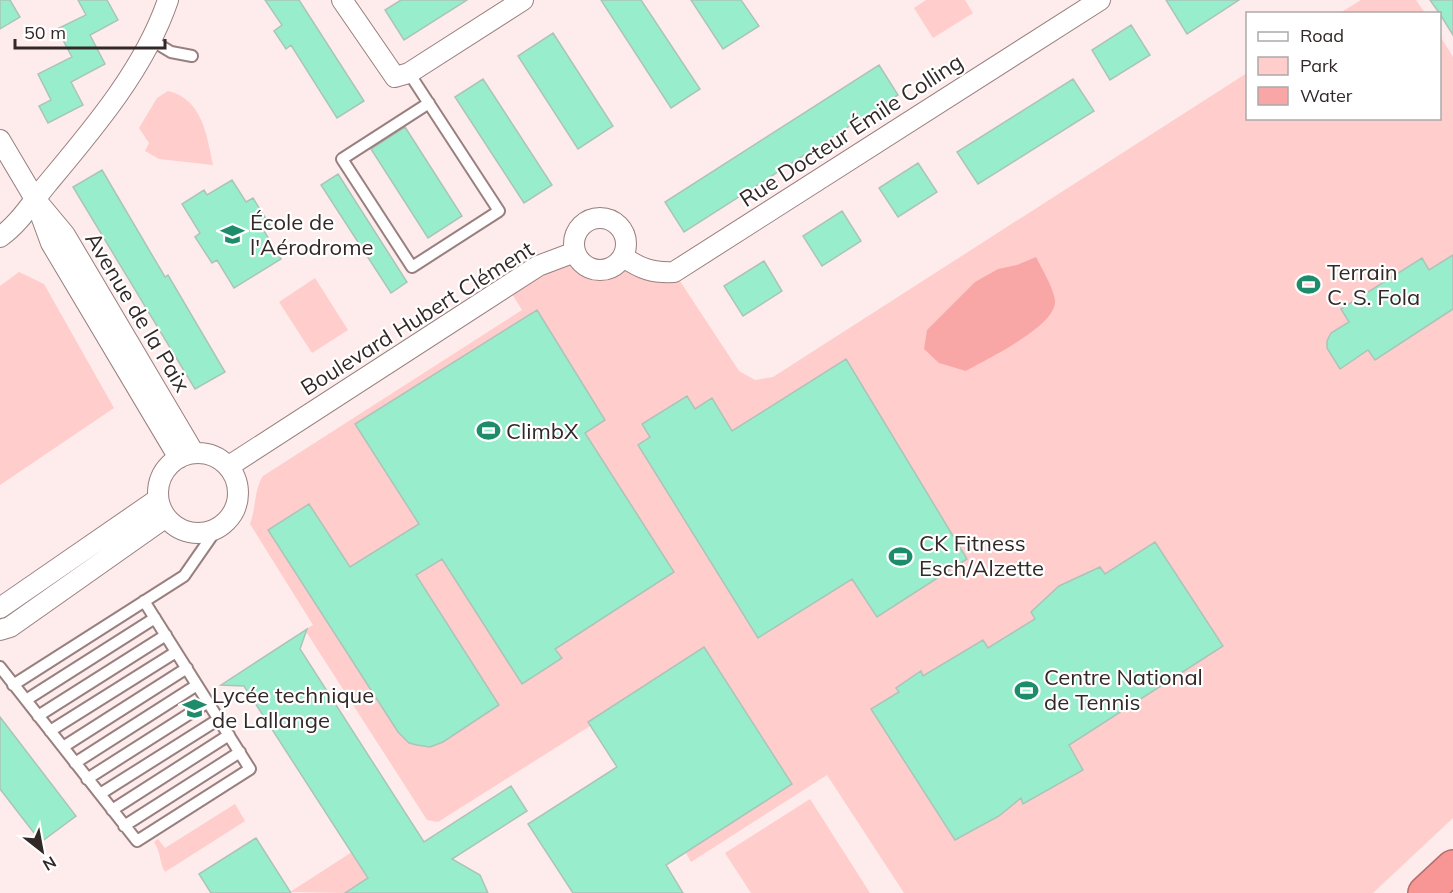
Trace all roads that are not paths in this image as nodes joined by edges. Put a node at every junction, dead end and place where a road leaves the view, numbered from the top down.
1 (168, 0) edge
2 (342, 0) edge
3 (523, 0) edge
4 (1101, 0) edge
5 (151, 40) junction
6 (192, 56) dead end
7 (402, 75) junction
8 (429, 103) junction
9 (0, 140) edge
10 (35, 199) junction
11 (0, 237) edge
12 (575, 252) junction
13 (624, 256) junction
14 (187, 455) junction
15 (229, 466) junction
16 (158, 499) junction
17 (166, 518) junction
18 (216, 530) junction
19 (144, 601) junction
20 (0, 608) edge
21 (155, 618) junction
22 (0, 630) edge
23 (165, 635) junction
24 (176, 652) junction
25 (0, 667) edge
26 (187, 669) junction
27 (14, 685) junction
28 (197, 685) junction
29 (26, 700) junction
30 (208, 702) junction
31 (38, 716) junction
32 (219, 719) junction
33 (50, 731) junction
34 (229, 735) junction
35 (63, 747) junction
36 (240, 752) junction
37 (75, 763) junction
38 (87, 778) junction
39 (100, 794) junction
40 (112, 810) junction
41 (124, 826) junction
42 (1453, 867) edge
43 (1425, 893) edge

1 - 5 street
2 - 7 street
3 - 7 street
4 - 13 street, Rue Docteur Émile Colling
5 - 6 lane
5 - 10 street
7 - 8 lane
8 - 8 lane
9 - 10 street, Avenue de la Paix
10 - 11 street
10 - 14 street, Avenue de la Paix
12 - 13 street
12 - 13 street
12 - 15 street, Boulevard Hubert Clément
14 - 15 street
14 - 16 street
15 - 18 street
16 - 17 street
16 - 20 street
17 - 18 street
17 - 22 street
18 - 19 lane
19 - 21 lane
19 - 27 lane
21 - 23 lane
21 - 29 lane
23 - 24 lane
23 - 31 lane
24 - 26 lane
24 - 33 lane
25 - 27 lane
26 - 28 lane
26 - 35 lane
27 - 29 lane
28 - 30 lane
28 - 37 lane
29 - 31 lane
30 - 32 lane
30 - 38 lane
31 - 33 lane
32 - 34 lane
32 - 39 lane
33 - 35 lane
34 - 36 lane
34 - 40 lane
35 - 37 lane
36 - 41 lane
36 - 41 lane
37 - 38 lane
38 - 39 lane
39 - 40 lane
40 - 41 lane
42 - 43 highway

